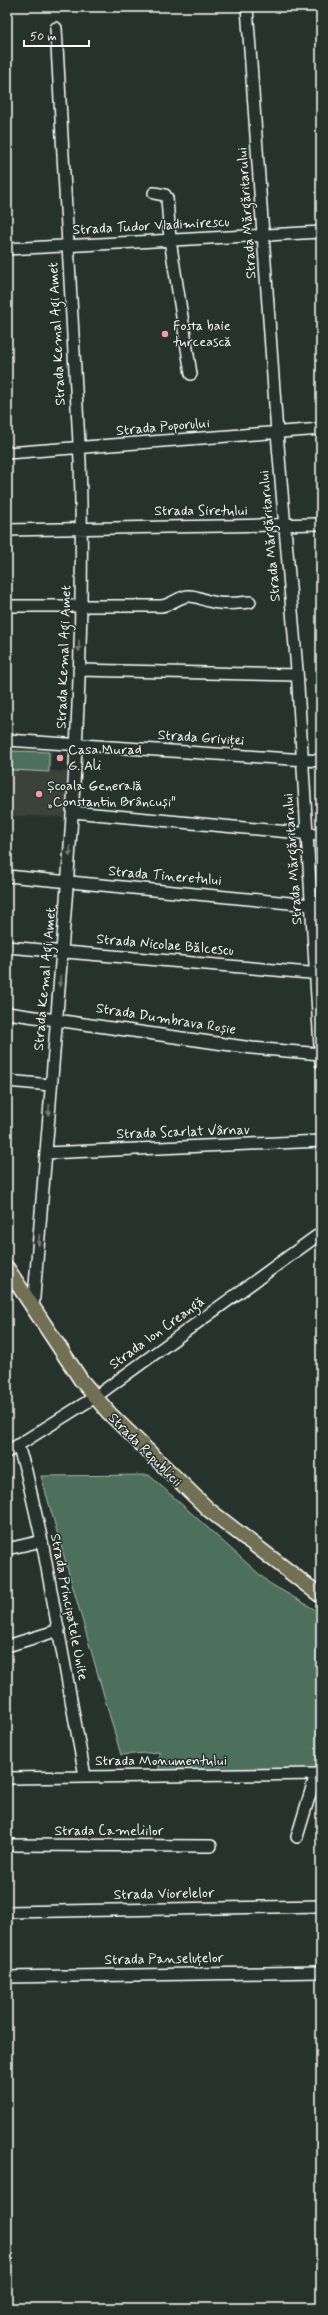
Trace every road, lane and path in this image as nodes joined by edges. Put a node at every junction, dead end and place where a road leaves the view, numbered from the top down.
1 (247, 7) edge
2 (56, 28) dead end
3 (154, 193) dead end
4 (321, 232) edge
5 (263, 236) junction
6 (170, 240) junction
7 (67, 245) junction
8 (7, 249) edge
9 (191, 374) dead end
10 (321, 429) edge
11 (277, 432) junction
12 (79, 448) junction
13 (7, 453) edge
14 (321, 524) edge
15 (284, 526) junction
16 (82, 527) junction
17 (7, 530) edge
18 (250, 602) dead end
19 (7, 606) edge
20 (81, 607) junction
21 (79, 670) junction
22 (297, 675) junction
23 (7, 740) edge
24 (76, 744) junction
25 (302, 760) junction
26 (321, 761) edge
27 (73, 812) junction
28 (307, 834) junction
29 (321, 835) edge
30 (7, 876) edge
31 (68, 882) junction
32 (316, 906) edge
33 (7, 947) edge
34 (62, 951) junction
35 (318, 974) edge
36 (7, 1013) edge
37 (57, 1018) junction
38 (321, 1057) edge
39 (7, 1082) edge
40 (51, 1085) junction
41 (321, 1141) edge
42 (46, 1153) junction
43 (321, 1233) edge
44 (7, 1268) edge
45 (34, 1309) junction
46 (94, 1397) junction
47 (18, 1446) junction
48 (7, 1452) edge
49 (42, 1541) junction
50 (7, 1549) edge
51 (321, 1596) edge
52 (59, 1630) junction
53 (7, 1646) edge
54 (318, 1774) edge
55 (85, 1776) junction
56 (7, 1778) edge
57 (297, 1837) dead end
58 (7, 1845) edge
59 (211, 1846) dead end
60 (321, 1906) edge
61 (7, 1912) edge
62 (321, 1972) edge
63 (7, 1977) edge

1 - 5 street, Strada Mărgăritarului
2 - 7 street, Strada Kemal Agi Amet
3 - 6 street
4 - 5 street, Strada Tudor Vladimirescu
5 - 6 street, Strada Tudor Vladimirescu
5 - 11 street, Strada Mărgăritarului
6 - 7 street, Strada Tudor Vladimirescu
6 - 9 street
7 - 8 street, Strada Tudor Vladimirescu
7 - 12 street, Strada Kemal Agi Amet
10 - 11 street, Strada Poporului
11 - 12 street, Strada Poporului
11 - 15 street, Strada Mărgăritarului
12 - 13 street, Strada Poporului
12 - 16 street, Strada Kemal Agi Amet
14 - 15 street, Strada Siretului
15 - 16 street, Strada Siretului
15 - 22 street, Strada Mărgăritarului
16 - 17 street, Strada Siretului
16 - 20 street, Strada Kemal Agi Amet
18 - 20 street
19 - 20 street
20 -> 21 street, Strada Kemal Agi Amet
21 - 22 street
21 - 24 street, Strada Kemal Agi Amet
22 - 25 street, Strada Mărgăritarului
23 - 24 street, Strada Griviței
24 - 25 street, Strada Griviței
24 - 27 street, Strada Kemal Agi Amet
25 - 26 street, Strada Griviței
25 - 28 street, Strada Mărgăritarului
27 - 28 street
27 -> 31 street, Strada Kemal Agi Amet
28 - 29 street
28 - 32 street, Strada Mărgăritarului
30 - 31 street, Strada Tineretului
31 - 32 street, Strada Tineretului
31 - 34 street, Strada Kemal Agi Amet
32 - 35 street, Strada Mărgăritarului
33 - 34 street, Strada Nicolae Bălcescu
34 - 35 street, Strada Nicolae Bălcescu
34 -> 37 street, Strada Kemal Agi Amet
35 - 38 street, Strada Mărgăritarului
36 - 37 street, Strada Dumbrava Roșie
37 - 38 street, Strada Dumbrava Roșie
37 - 40 street, Strada Kemal Agi Amet
39 - 40 street
40 -> 42 street, Strada Kemal Agi Amet
41 - 42 street, Strada Scarlat Vârnav
42 -> 45 street, Strada Kemal Agi Amet
43 - 46 street, Strada Ion Creangă
44 - 45 main road, Strada Republicii
45 - 46 main road, Strada Republicii
46 - 47 street, Strada Ion Creangă
46 - 51 main road, Strada Republicii
47 - 48 street, Strada Ion Creangă
47 - 49 street, Strada Principatele Unite
49 - 50 street
49 - 52 street, Strada Principatele Unite
52 - 53 street
52 - 55 street, Strada Principatele Unite
54 - 55 street, Strada Monumentului
54 - 57 street, Strada Monumentului
55 - 56 street, Strada Monumentului
58 - 59 street, Strada Cameliilor
60 - 61 street, Strada Viorelelor
62 - 63 street, Strada Panseluțelor

